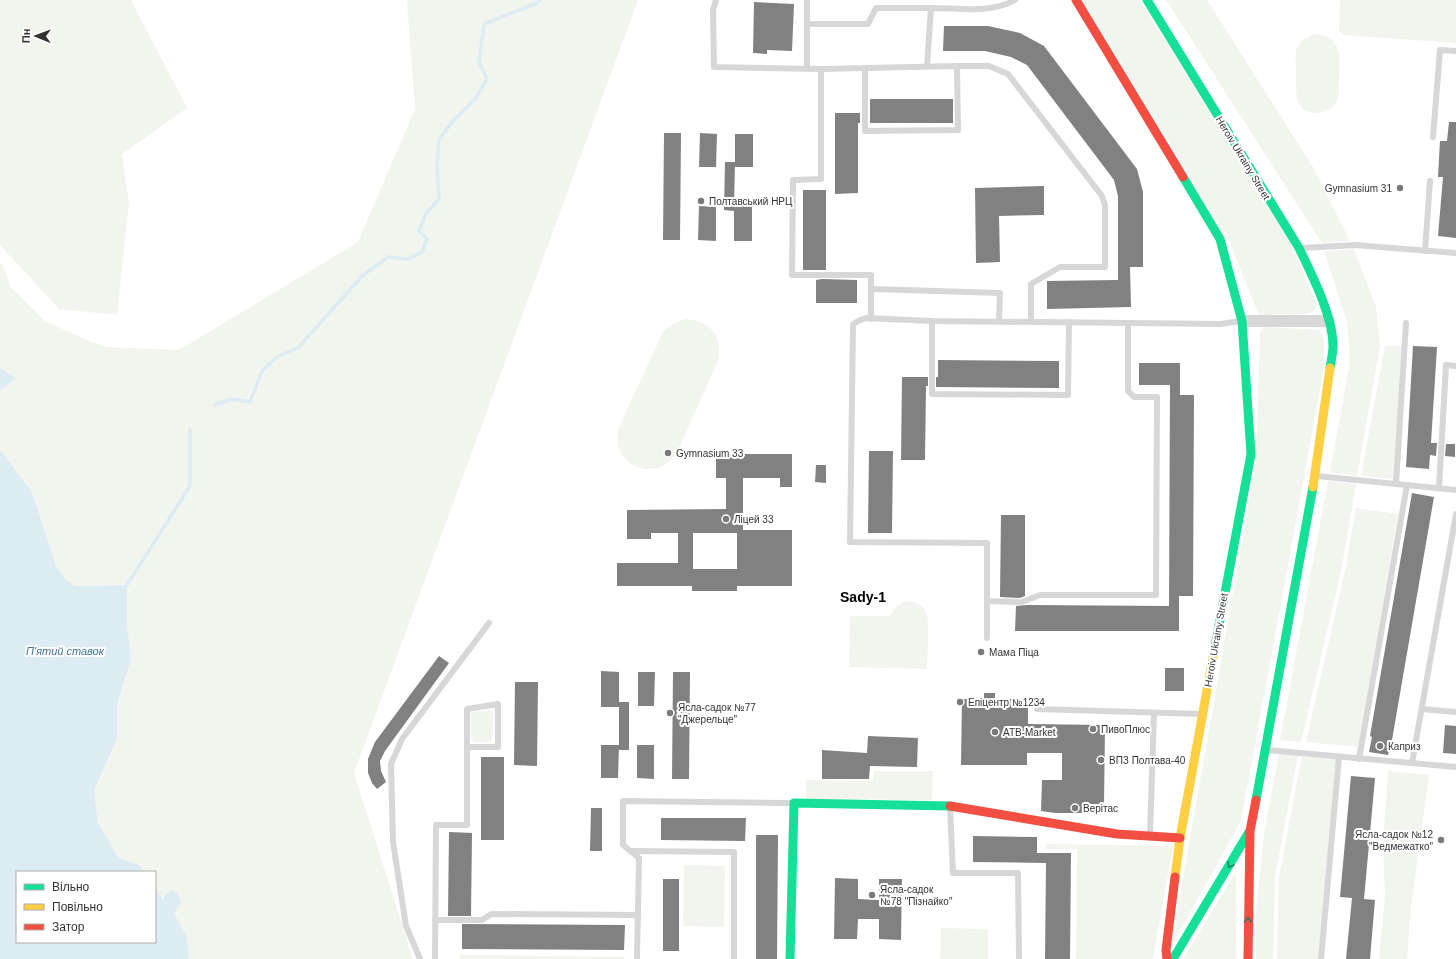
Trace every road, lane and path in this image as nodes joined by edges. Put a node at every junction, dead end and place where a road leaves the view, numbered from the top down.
1 (716, 0) edge
2 (807, 0) edge
3 (1015, 0) edge
4 (1076, 0) edge
5 (1147, 0) edge
6 (931, 8) junction
7 (807, 24) junction
8 (1456, 51) edge
9 (927, 66) junction
10 (957, 66) junction
11 (807, 68) junction
12 (865, 68) junction
13 (821, 69) junction
14 (1433, 137) dead end
15 (1430, 180) dead end
16 (1298, 248) junction
17 (1425, 251) junction
18 (1456, 253) edge
19 (872, 289) junction
20 (872, 318) junction
21 (932, 321) junction
22 (999, 321) junction
23 (1031, 321) junction
24 (1242, 321) junction
25 (1329, 321) junction
26 (1069, 322) junction
27 (1406, 322) dead end
28 (1128, 323) junction
29 (1456, 366) edge
30 (1315, 476) junction
31 (1396, 484) junction
32 (1407, 485) junction
33 (1439, 488) junction
34 (1456, 490) edge
35 (1456, 514) edge
36 (987, 602) junction
37 (489, 623) dead end
38 (987, 638) dead end
39 (1037, 709) dead end
40 (1422, 709) junction
41 (1456, 712) edge
42 (1154, 713) junction
43 (1203, 714) junction
44 (467, 747) junction
45 (1265, 750) junction
46 (1339, 757) junction
47 (1359, 759) junction
48 (1412, 763) junction
49 (1456, 767) edge
50 (794, 803) junction
51 (950, 806) junction
52 (1250, 831) junction
53 (1150, 836) junction
54 (1180, 838) junction
55 (630, 851) junction
56 (638, 916) junction
57 (435, 920) junction
58 (420, 959) edge
59 (435, 959) edge
60 (638, 959) edge
61 (734, 959) edge
62 (790, 959) edge
63 (1019, 959) edge
64 (1167, 959) edge
65 (1173, 959) edge
66 (1248, 959) edge
67 (1321, 959) edge

1 - 11 lane
2 - 7 lane
3 - 6 lane
4 - 24 street, Heroiv Ukrainy Street
5 - 16 street, Heroiv Ukrainy Street
6 - 7 lane
6 - 9 lane
7 - 11 lane
8 - 14 lane
9 - 10 lane
9 - 12 lane
10 - 12 lane
10 - 23 lane
11 - 13 lane
12 - 13 lane
13 - 19 lane
15 - 17 lane
16 - 17 lane
16 - 25 street, Heroiv Ukrainy Street
17 - 18 lane
19 - 20 lane
19 - 22 lane
20 - 21 lane
20 - 36 lane
21 - 22 lane
21 - 26 lane
22 - 23 lane
23 - 26 lane
24 - 25 street
24 - 28 lane
24 - 43 street, Heroiv Ukrainy Street
25 - 30 street, Heroiv Ukrainy Street
26 - 28 lane
27 - 31 lane
28 - 36 lane
29 - 33 lane
30 - 31 lane
30 - 45 street, Heroiv Ukrainy Street
31 - 32 lane
32 - 33 lane
32 - 47 lane
33 - 34 lane
35 - 40 lane
36 - 38 lane
37 - 58 lane
39 - 42 lane
40 - 41 lane
40 - 48 lane
42 - 43 lane
42 - 53 lane
43 - 54 street, Heroiv Ukrainy Street
44 - 44 lane
44 - 57 lane
45 - 46 lane
45 - 52 street, Heroiv Ukrainy Street
46 - 47 lane
46 - 67 lane
47 - 48 lane
48 - 49 lane
50 - 51 street
50 - 55 lane
50 - 62 street
51 - 53 street
51 - 63 lane
52 -> 65 street, Heroiv Ukrainy Street
66 -> 52 street, Heroiv Ukrainy Street
53 - 54 street
54 - 64 street, Heroiv Ukrainy Street
55 - 56 lane
55 - 61 lane
56 - 57 lane
56 - 60 lane
57 - 59 lane

